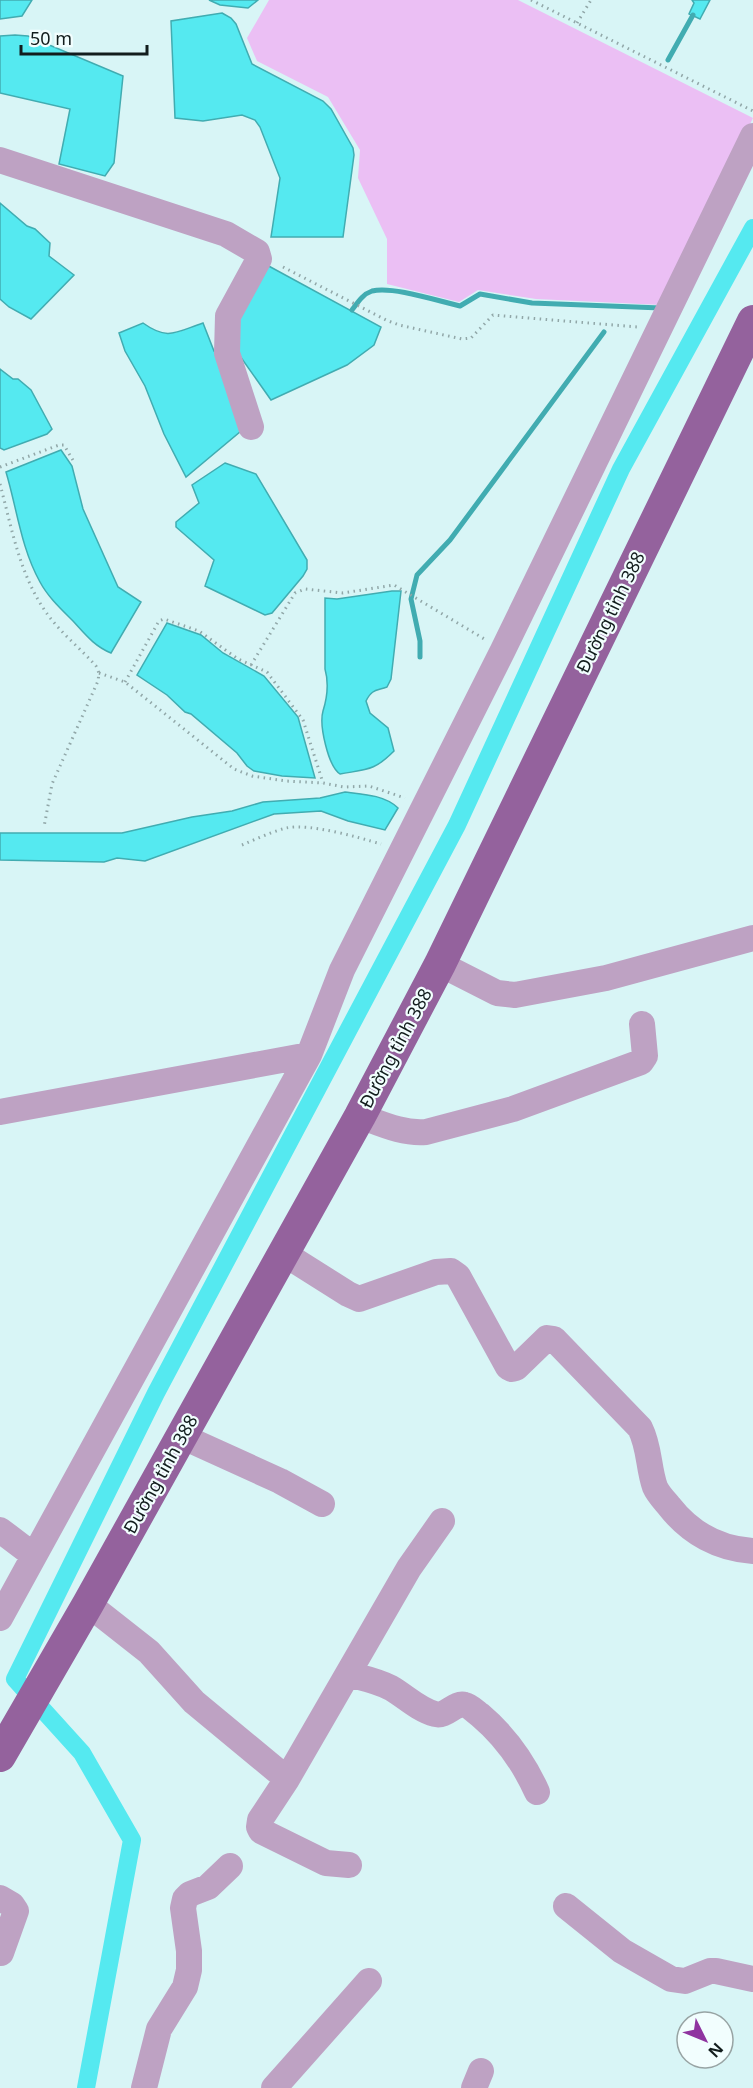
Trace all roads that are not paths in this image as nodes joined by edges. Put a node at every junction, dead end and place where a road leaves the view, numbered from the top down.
1 (753, 136) edge
2 (0, 160) edge
3 (753, 321) edge
4 (251, 427) dead end
5 (753, 938) edge
6 (440, 964) junction
7 (642, 1024) dead end
8 (309, 1055) junction
9 (0, 1112) edge
10 (360, 1116) junction
11 (283, 1253) junction
12 (182, 1436) junction
13 (322, 1504) dead end
14 (442, 1521) dead end
15 (0, 1530) edge
16 (753, 1551) edge
17 (33, 1555) junction
18 (88, 1604) junction
19 (0, 1618) edge
20 (348, 1674) junction
21 (5, 1747) edge
22 (286, 1779) junction
23 (537, 1791) dead end
24 (349, 1865) dead end
25 (230, 1866) dead end
26 (0, 1898) edge
27 (566, 1905) dead end
28 (1, 1953) edge
29 (753, 1979) edge
30 (369, 1982) dead end
31 (144, 2088) edge
32 (274, 2088) edge

1 - 8 street
2 - 4 street
3 - 6 main road, Đường tỉnh 388
5 - 6 street
6 - 10 main road, Đường tỉnh 388
7 - 10 street
8 - 9 street
8 - 17 street
10 - 11 main road, Đường tỉnh 388
11 - 12 main road, Đường tỉnh 388
11 - 16 street
12 - 13 street
12 - 18 main road, Đường tỉnh 388
14 - 20 street
15 - 17 street
17 - 19 street
18 - 21 main road, Đường tỉnh 388
18 - 22 street
20 - 22 street
20 - 23 street
22 - 24 street
25 - 31 street
26 - 28 street
27 - 29 street
30 - 32 street

